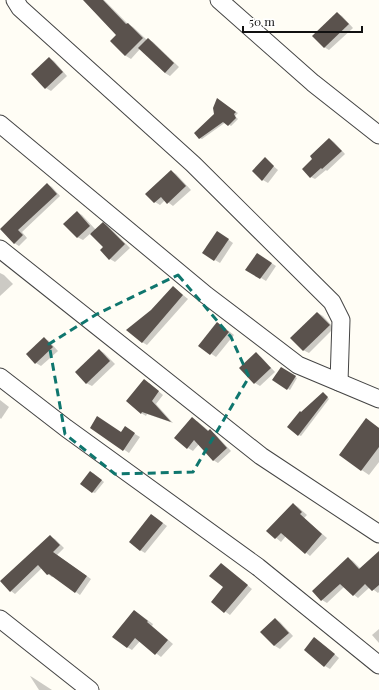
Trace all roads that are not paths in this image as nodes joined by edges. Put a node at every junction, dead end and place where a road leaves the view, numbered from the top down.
1 (14, 0) edge
2 (219, 0) edge
3 (0, 124) edge
4 (379, 135) edge
5 (0, 249) edge
6 (0, 376) edge
7 (339, 382) junction
8 (379, 399) edge
9 (379, 534) edge
10 (0, 619) edge
11 (379, 665) edge
12 (90, 690) edge

1 - 7 street
2 - 4 street
3 - 7 street
5 - 9 street
6 - 11 street
7 - 8 street
10 - 12 street

